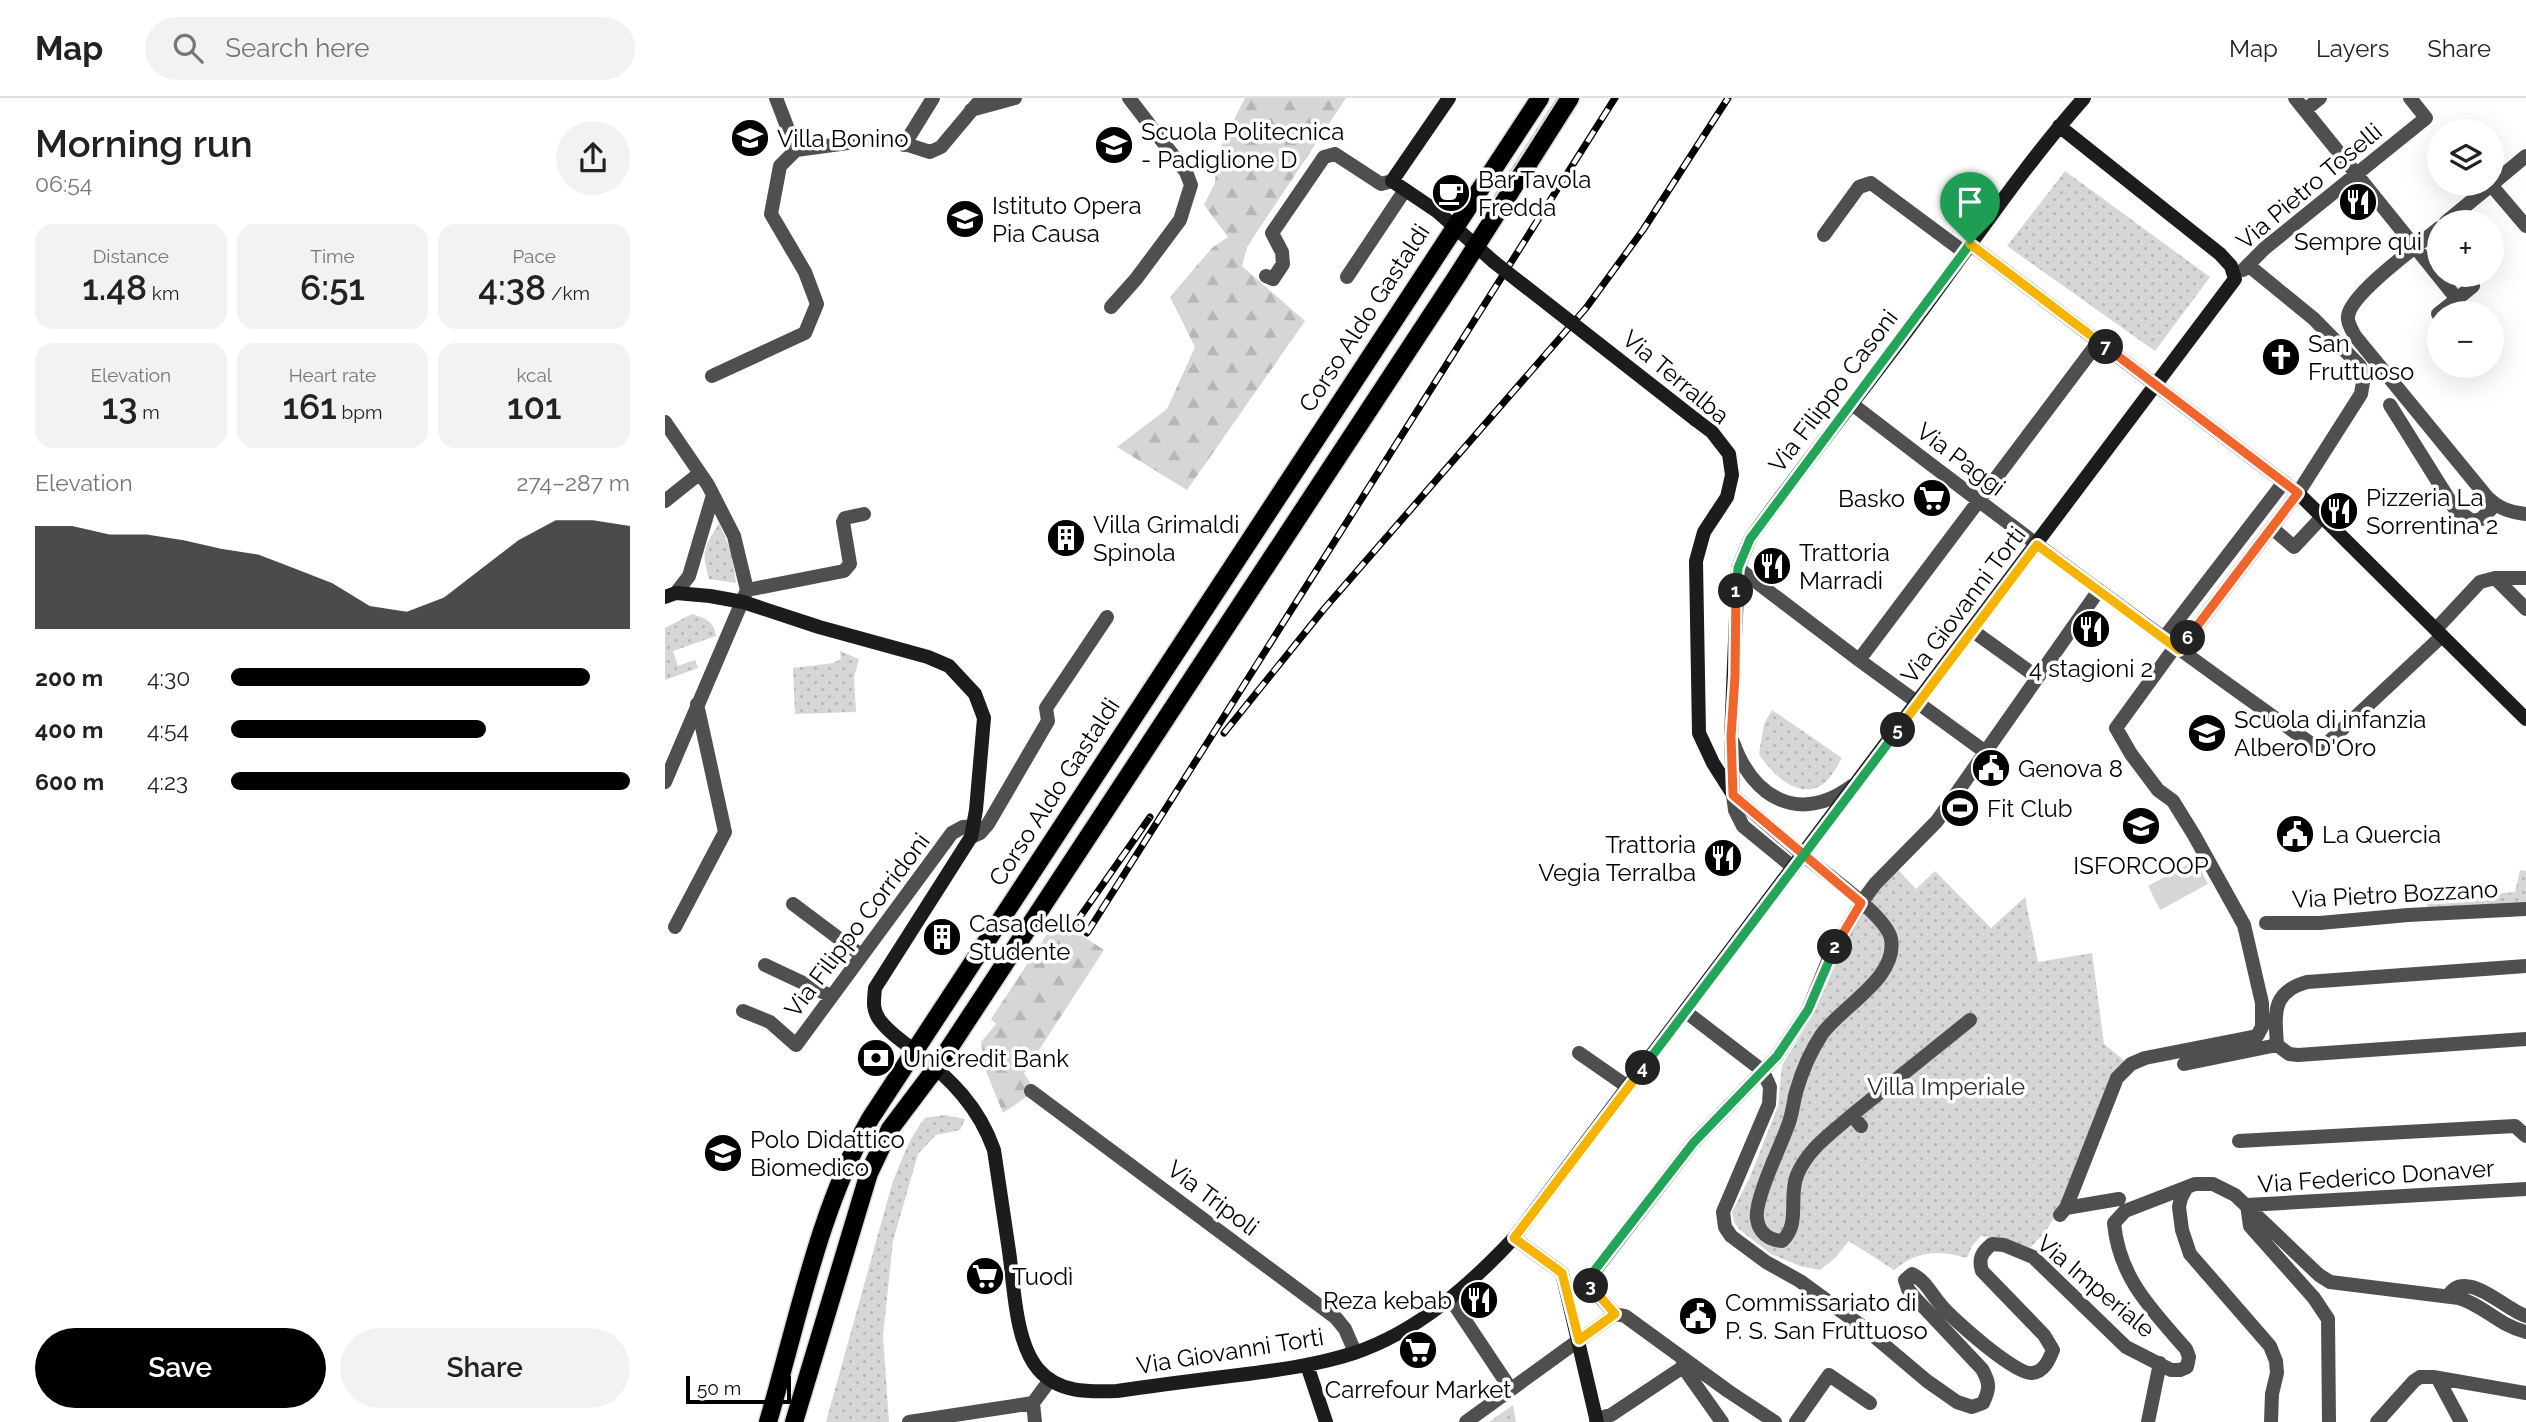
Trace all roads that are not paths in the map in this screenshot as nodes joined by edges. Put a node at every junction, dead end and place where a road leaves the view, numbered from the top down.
1 (776, 98) edge
2 (933, 98) edge
3 (982, 98) edge
4 (1015, 98) edge
5 (1129, 98) edge
6 (1449, 98) edge
7 (1540, 98) edge
8 (1570, 98) edge
9 (2084, 98) edge
10 (2295, 98) edge
11 (2320, 98) edge
12 (2410, 98) edge
13 (2305, 110) junction
14 (970, 111) junction
15 (2059, 126) junction
16 (904, 145) junction
17 (796, 150) junction
18 (2526, 156) edge
19 (2504, 174) edge
20 (2357, 175) junction
21 (1392, 181) junction
22 (1405, 190) junction
23 (2478, 196) edge
24 (2500, 196) edge
25 (2461, 210) edge
26 (1454, 225) junction
27 (2526, 226) edge
28 (1824, 234) dead end
29 (2427, 238) edge
30 (1476, 246) junction
31 (1967, 248) junction
32 (2416, 248) junction
33 (2249, 265) junction
34 (1266, 276) dead end
35 (1347, 277) dead end
36 (2235, 279) junction
37 (2472, 287) edge
38 (2457, 299) junction
39 (2454, 301) edge
40 (1111, 307) dead end
41 (2099, 341) junction
42 (712, 376) dead end
43 (2156, 384) junction
44 (1852, 404) junction
45 (2390, 405) dead end
46 (665, 422) edge
47 (700, 474) junction
48 (2284, 482) junction
49 (2298, 493) junction
50 (713, 495) junction
51 (665, 501) edge
52 (1978, 501) junction
53 (2495, 505) junction
54 (864, 514) dead end
55 (2526, 514) edge
56 (2322, 517) junction
57 (2272, 528) junction
58 (2037, 545) junction
59 (1738, 568) junction
60 (2495, 578) junction
61 (2526, 578) edge
62 (2099, 590) junction
63 (671, 595) edge
64 (745, 596) junction
65 (2526, 609) edge
66 (1107, 617) dead end
67 (1973, 631) junction
68 (2439, 633) junction
69 (2173, 645) junction
70 (1859, 660) junction
71 (2037, 677) junction
72 (1918, 704) junction
73 (697, 705) junction
74 (2526, 719) edge
75 (1731, 737) junction
76 (1984, 751) junction
77 (665, 782) edge
78 (1859, 782) junction
79 (1733, 795) junction
80 (972, 831) junction
81 (1803, 855) junction
82 (1794, 867) junction
83 (1861, 903) junction
84 (793, 904) dead end
85 (2526, 909) edge
86 (2266, 923) dead end
87 (675, 927) dead end
88 (861, 955) junction
89 (765, 965) dead end
90 (2526, 966) edge
91 (831, 996) junction
92 (2262, 1003) junction
93 (2277, 1003) junction
94 (743, 1011) dead end
95 (1686, 1012) junction
96 (1970, 1020) dead end
97 (2526, 1039) edge
98 (2277, 1045) junction
99 (915, 1051) junction
100 (1579, 1053) dead end
101 (2184, 1064) dead end
102 (936, 1068) junction
103 (1763, 1070) junction
104 (1628, 1087) junction
105 (1031, 1091) dead end
106 (2526, 1136) edge
107 (2239, 1141) dead end
108 (2187, 1187) junction
109 (2526, 1189) edge
110 (2161, 1196) junction
111 (2119, 1199) dead end
112 (2247, 1205) junction
113 (2179, 1207) junction
114 (1514, 1238) junction
115 (2448, 1296) junction
116 (1457, 1307) dead end
117 (1615, 1314) junction
118 (2526, 1316) edge
119 (2526, 1332) edge
120 (1579, 1340) junction
121 (1355, 1352) junction
122 (1683, 1363) junction
123 (2160, 1363) junction
124 (1307, 1365) junction
125 (2438, 1379) junction
126 (1050, 1380) junction
127 (1510, 1388) junction
128 (2526, 1393) edge
129 (1033, 1403) junction
130 (1870, 1403) dead end
131 (1597, 1420) edge
132 (1470, 1421) edge
133 (768, 1422) edge
134 (794, 1422) edge
135 (909, 1422) edge
136 (1035, 1422) edge
137 (1326, 1422) edge
138 (1721, 1422) edge
139 (1775, 1422) edge
140 (1796, 1422) edge
141 (2148, 1422) edge
142 (2271, 1422) edge
143 (2329, 1422) edge
144 (2377, 1422) edge
145 (2461, 1422) edge

1 - 17 street
2 - 16 street
3 - 14 street
4 - 14 street
5 - 40 street
6 - 21 street
7 - 26 main road, Corso Aldo Gastaldi
8 - 30 main road
9 - 15 street, Via Filippo Casoni
10 - 13 street
11 - 13 street
12 - 20 street, Via Pietro Toselli
13 - 20 street
14 - 16 street
15 - 31 street, Via Filippo Casoni
15 - 36 street
16 - 17 street
17 - 42 street
18 - 19 street
20 - 32 street
20 - 33 street, Via Pietro Toselli
21 - 22 street
21 - 34 street
22 - 26 street
22 - 35 street
23 - 25 street
24 - 27 street
26 - 30 street, Corso Aldo Gastaldi
26 - 99 main road, Corso Aldo Gastaldi
28 - 31 street
29 - 32 street
30 - 79 street, Via Terralba, bridge
30 - 102 main road
31 - 41 street
31 - 44 street, Via Filippo Casoni
32 - 38 street
32 - 53 street
33 - 36 street, Via Pietro Toselli
33 - 49 street
36 - 43 street, Via Giovanni Torti
37 - 38 street
38 - 39 street
41 - 43 street
41 - 52 street
43 - 48 street
43 - 58 street, Via Giovanni Torti
44 - 52 street, Via Paggi
44 - 59 street, Via Filippo Casoni
45 - 53 street
46 - 47 street
47 - 50 street
47 - 51 street
48 - 49 street
48 - 69 street
49 - 56 street
49 - 57 street
50 - 63 street
50 - 64 street
52 - 58 street, Via Paggi
52 - 70 street
53 - 55 street
54 - 64 street
56 - 57 street
56 - 68 street
57 - 69 street
58 - 62 street, Via Paggi
58 - 67 street, Via Giovanni Torti
59 - 70 street
59 - 75 street
60 - 61 street
60 - 65 street
60 - 68 street
62 - 69 street, Via Paggi
62 - 71 street
63 - 64 street, Via Filippo Corridoni
64 - 73 street
64 - 80 street, Via Filippo Corridoni
66 - 80 street, Via Filippo Corridoni
67 - 71 street
67 - 72 street, Via Giovanni Torti
68 - 69 street, Via Paggi
68 - 74 street
69 - 92 street
70 - 72 street
71 - 76 street
72 - 76 street
72 - 78 street, Via Giovanni Torti
73 - 77 street
73 - 87 street
75 - 78 street
75 - 79 street
76 - 83 street
78 - 81 street, Via Giovanni Torti
79 - 81 street, Via Terralba
79 - 82 street
80 - 88 street, Via Filippo Corridoni
80 - 99 street, Via Filippo Corridoni
81 - 82 street, Via Giovanni Torti
81 - 83 street
82 - 95 street, Via Giovanni Torti
83 - 96 street
83 - 103 street
84 - 88 street
85 - 86 street, Via Pietro Bozzano
88 - 91 street, Via Filippo Corridoni
89 - 91 street
90 - 93 street
91 - 94 street, Via Filippo Corridoni
92 - 93 street
92 - 111 street
93 - 98 street
95 - 103 street
95 - 104 street, Via Giovanni Torti
97 - 98 street
98 - 101 street
99 - 102 street, Via Filippo Corridoni
99 - 133 main road, Corso Aldo Gastaldi
100 - 104 street
102 - 126 street, Via Filippo Corridoni
102 - 134 main road
103 - 117 street
103 - 123 street, Via Imperiale
104 - 114 street, Via Giovanni Torti
105 - 121 street, Via Tripoli
106 - 107 street
108 - 110 street, Via Imperiale
108 - 112 street, Via Imperiale
108 - 113 street
109 - 112 street, Via Federico Donaver
110 - 113 street
110 - 123 street, Via Imperiale
112 - 115 street, Via Federico Donaver
112 - 143 street
113 - 142 street
114 - 120 street
114 - 121 street, Via Giovanni Torti
115 - 118 street, Via Federico Donaver
115 - 119 street, Via Federico Donaver
116 - 127 street
117 - 120 street
117 - 122 street
120 - 127 street
120 - 131 street
121 - 124 street, Via Giovanni Torti
122 - 131 street
122 - 138 street
122 - 139 street
123 - 141 street
124 - 126 street, Via Giovanni Torti
124 - 137 street
125 - 128 street
125 - 144 street
125 - 145 street
126 - 129 street
127 - 132 street
129 - 135 street
129 - 136 street
130 - 140 street

